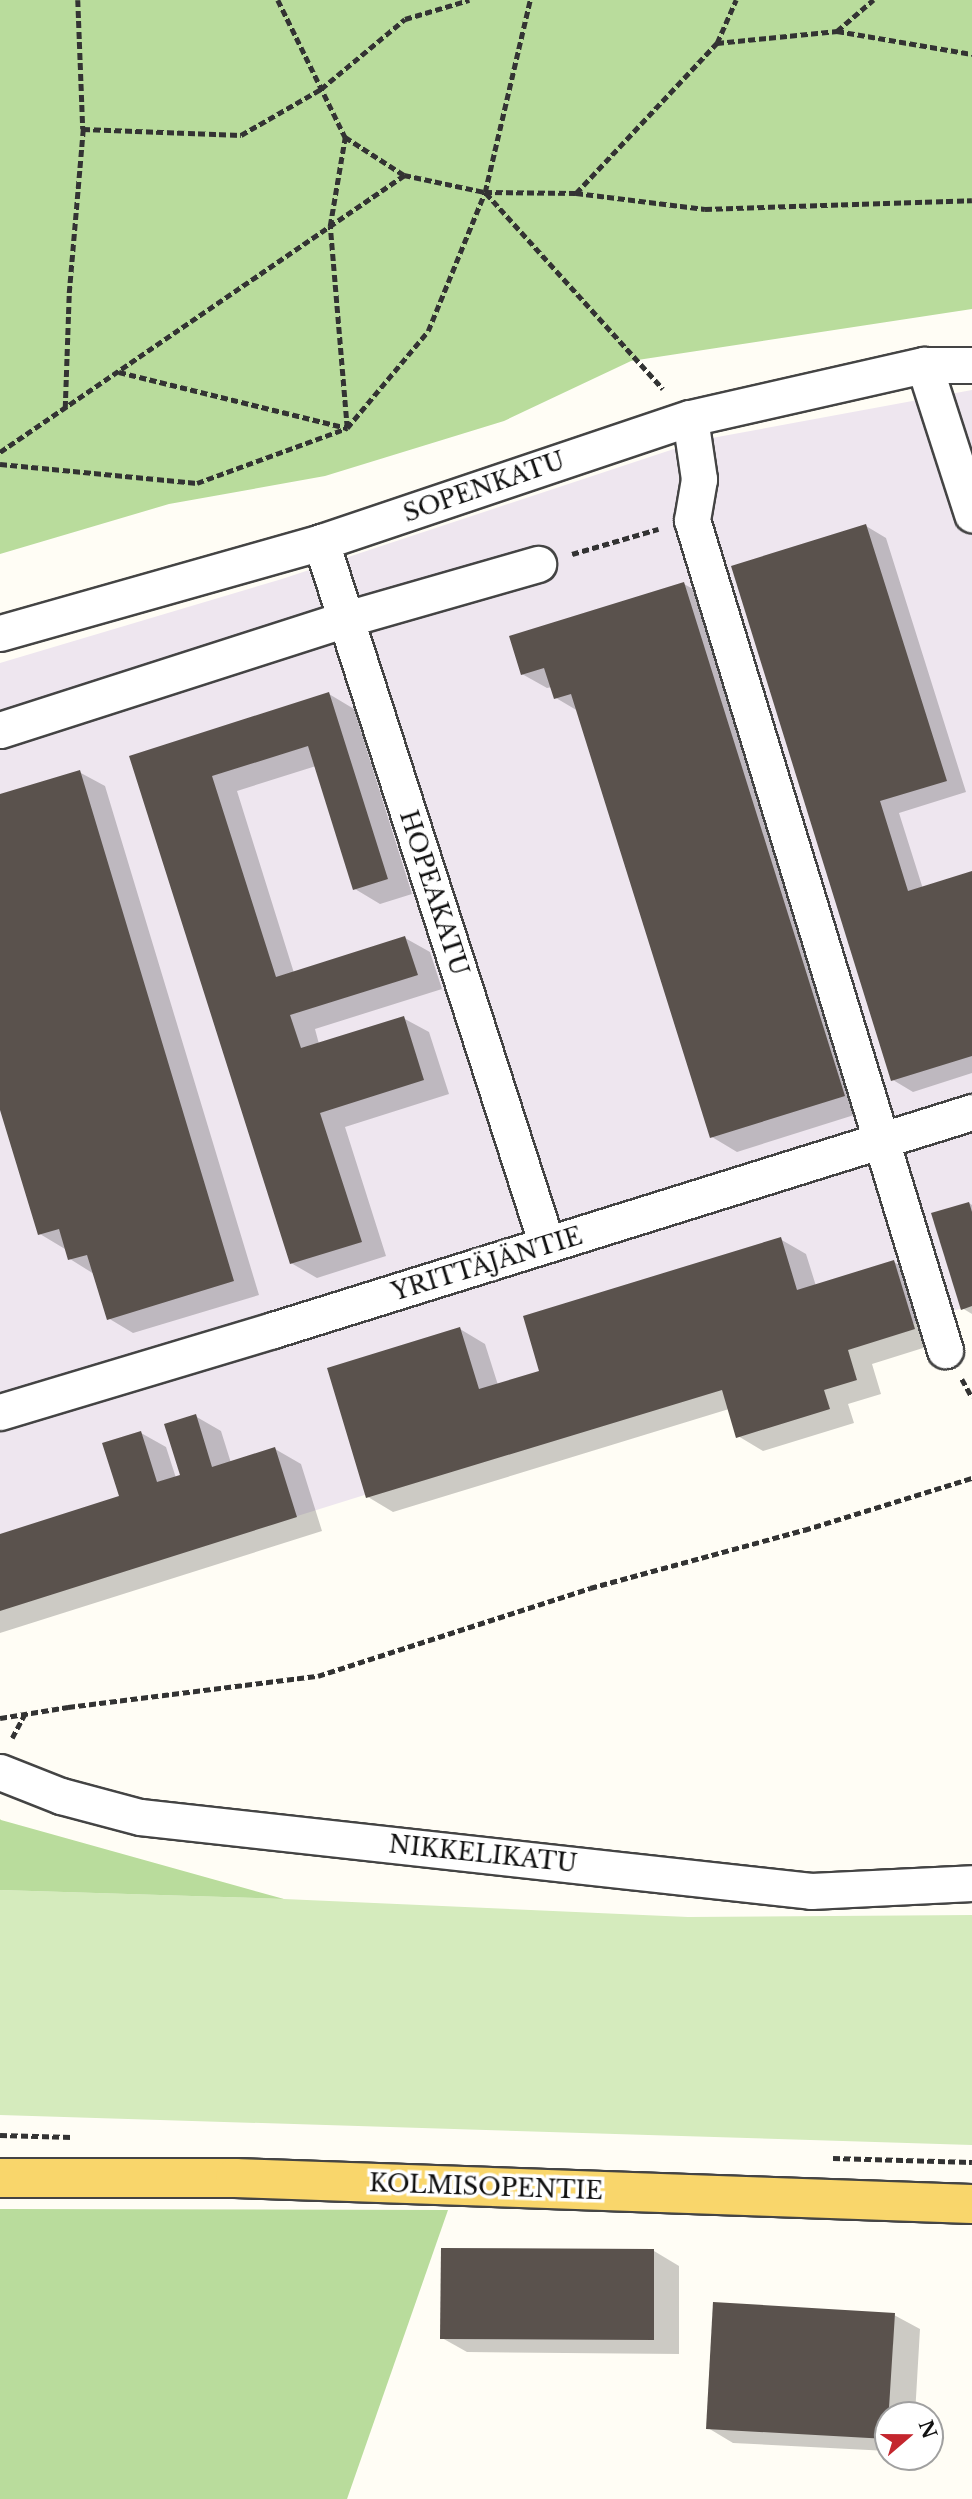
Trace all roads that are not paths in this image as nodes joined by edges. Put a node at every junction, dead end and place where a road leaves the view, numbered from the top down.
1 (923, 365) junction
2 (972, 365) edge
3 (690, 418) junction
4 (972, 514) edge
5 (321, 542) junction
6 (538, 564) road end
7 (346, 619) junction
8 (0, 633) edge
9 (0, 730) edge
10 (972, 1112) edge
11 (882, 1140) junction
12 (547, 1245) junction
13 (945, 1350) dead end
14 (0, 1412) edge
15 (0, 1772) edge
16 (972, 1883) edge
17 (0, 2178) edge
18 (972, 2204) edge

1 - 2 street, SOPENKATU
1 - 3 street, SOPENKATU
1 - 4 street
3 - 5 street, SOPENKATU
3 - 11 street
5 - 7 street, HOPEAKATU
5 - 8 street, SOPENKATU
6 - 7 street
7 - 9 street
7 - 12 street, HOPEAKATU
10 - 11 street, YRITTÄJÄNTIE
11 - 12 street, YRITTÄJÄNTIE
11 - 13 street
12 - 14 street, YRITTÄJÄNTIE
15 - 16 street, NIKKELIKATU
17 - 18 main road, KOLMISOPENTIE

